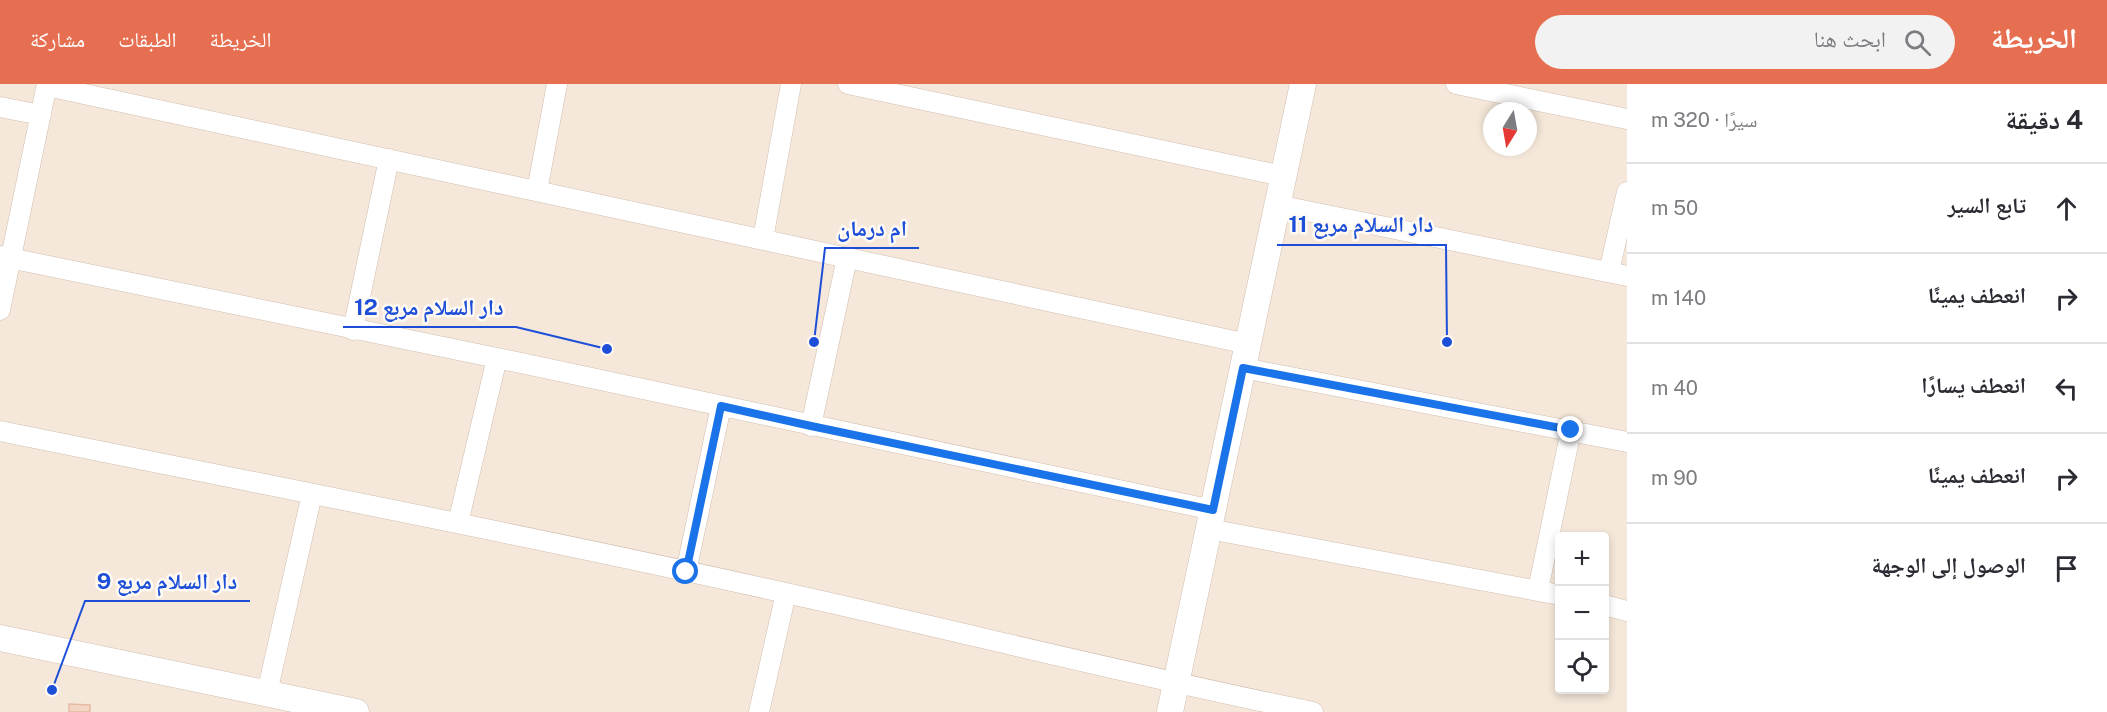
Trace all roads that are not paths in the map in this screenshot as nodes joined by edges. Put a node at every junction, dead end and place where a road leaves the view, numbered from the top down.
1 (557, 84) edge
2 (791, 84) edge
3 (848, 84) edge
4 (1303, 84) edge
5 (1456, 84) edge
6 (47, 85) edge
7 (889, 88) edge
8 (0, 107) edge
9 (41, 115) junction
10 (1627, 119) edge
11 (389, 159) junction
12 (1283, 176) junction
13 (537, 191) junction
14 (1627, 192) edge
15 (1277, 205) junction
16 (763, 239) junction
17 (5, 257) edge
18 (847, 258) junction
19 (1618, 274) edge
20 (0, 310) edge
21 (353, 330) junction
22 (1246, 356) junction
23 (497, 358) junction
24 (721, 406) junction
25 (811, 426) junction
26 (1571, 430) junction
27 (0, 431) edge
28 (1627, 442) edge
29 (312, 494) junction
30 (1211, 520) junction
31 (458, 523) junction
32 (686, 572) junction
33 (1538, 590) junction
34 (786, 593) junction
35 (1555, 594) edge
36 (1609, 606) edge
37 (1627, 610) edge
38 (0, 638) edge
39 (1176, 684) junction
40 (267, 693) junction
41 (356, 712) edge
42 (759, 712) edge
43 (1170, 712) edge
44 (1313, 712) edge

1 - 13 street
2 - 16 street
3 - 7 street
4 - 12 street
5 - 10 street
6 - 9 street
6 - 11 street
7 - 12 street
8 - 9 street
9 - 17 street
11 - 13 street
11 - 21 street
12 - 15 street
13 - 16 street
14 - 19 street
15 - 19 street
15 - 22 street
16 - 18 street
17 - 20 street
17 - 21 street
18 - 22 street
18 - 25 street
21 - 23 street
22 - 26 street
22 - 30 street
23 - 24 street
23 - 31 street
24 - 25 street
24 - 32 street
25 - 30 street
26 - 28 street
26 - 33 street
27 - 29 street
29 - 31 street
29 - 40 street
30 - 33 street
30 - 39 street
31 - 32 street
32 - 34 street
33 - 35 street
34 - 39 street
34 - 42 street
36 - 37 street
38 - 40 street
39 - 43 street
39 - 44 street
40 - 41 street

